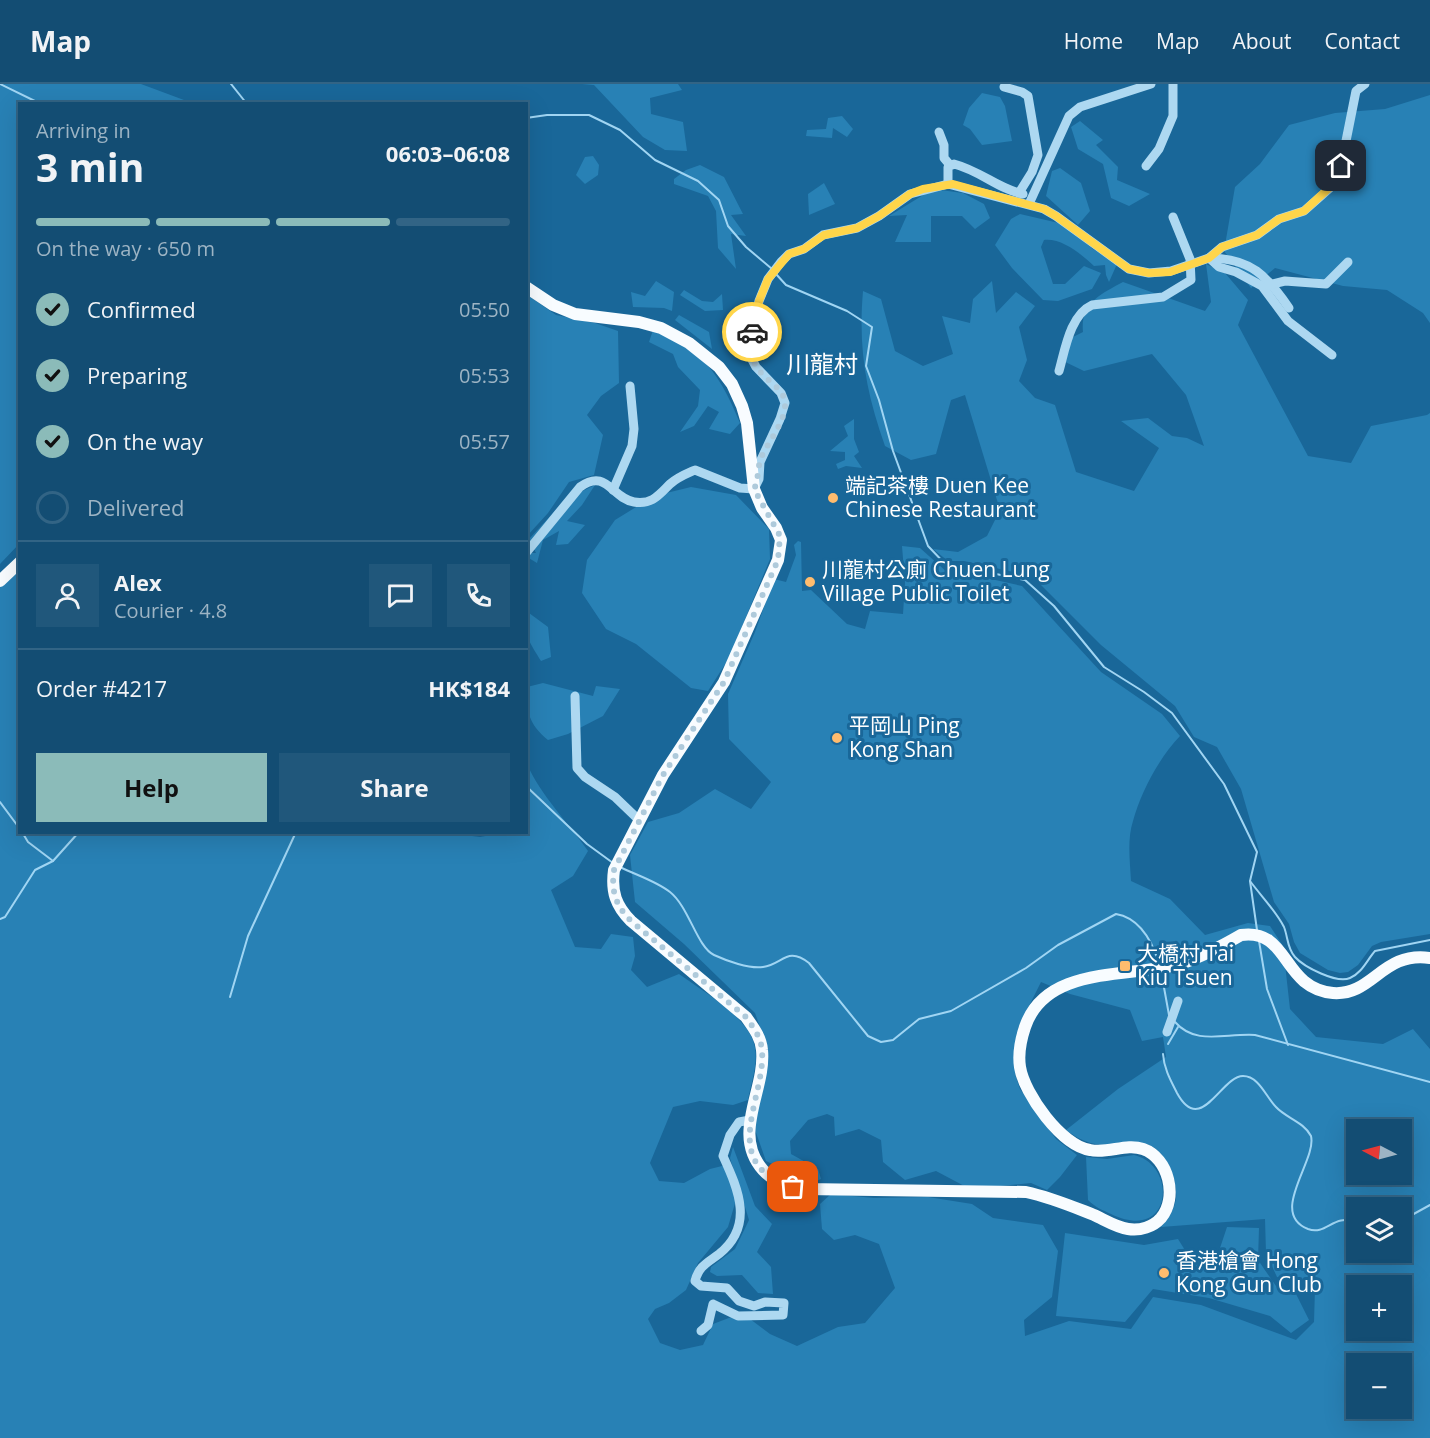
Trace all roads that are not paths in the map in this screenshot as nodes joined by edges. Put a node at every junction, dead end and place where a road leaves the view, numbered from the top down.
1 (1151, 84) edge
2 (1173, 84) edge
3 (1365, 84) edge
4 (1004, 87) dead end
5 (939, 132) dead end
6 (950, 165) junction
7 (1146, 166) dead end
8 (948, 184) junction
9 (1019, 193) junction
10 (1032, 200) junction
11 (1173, 217) dead end
12 (1209, 258) junction
13 (1348, 262) dead end
14 (1191, 266) junction
15 (1273, 284) junction
16 (1262, 286) junction
17 (528, 287) edge
18 (1289, 308) dead end
19 (1332, 355) dead end
20 (1059, 371) dead end
21 (630, 386) dead end
22 (754, 489) junction
23 (613, 490) junction
24 (528, 552) edge
25 (18, 564) edge
26 (0, 582) edge
27 (575, 696) dead end
28 (640, 821) junction
29 (1430, 958) edge
30 (1178, 1001) dead end
31 (1167, 1032) dead end
32 (750, 1120) junction
33 (701, 1331) dead end

1 - 10 street
2 - 7 street
3 - 12 street
4 - 9 street
5 - 6 street
6 - 8 street
6 - 9 street
8 - 10 street
8 - 22 street
9 - 10 street
10 - 14 street
11 - 14 street
12 - 14 street
12 - 15 street
12 - 16 street
13 - 15 street
14 - 20 street
15 - 16 street
15 - 18 street
16 - 19 street
17 - 22 main road
21 - 23 street
22 - 23 street
22 - 28 main road
23 - 24 street
25 - 26 main road
27 - 28 street
28 - 32 main road
29 - 32 main road
30 - 31 street
32 - 33 street

